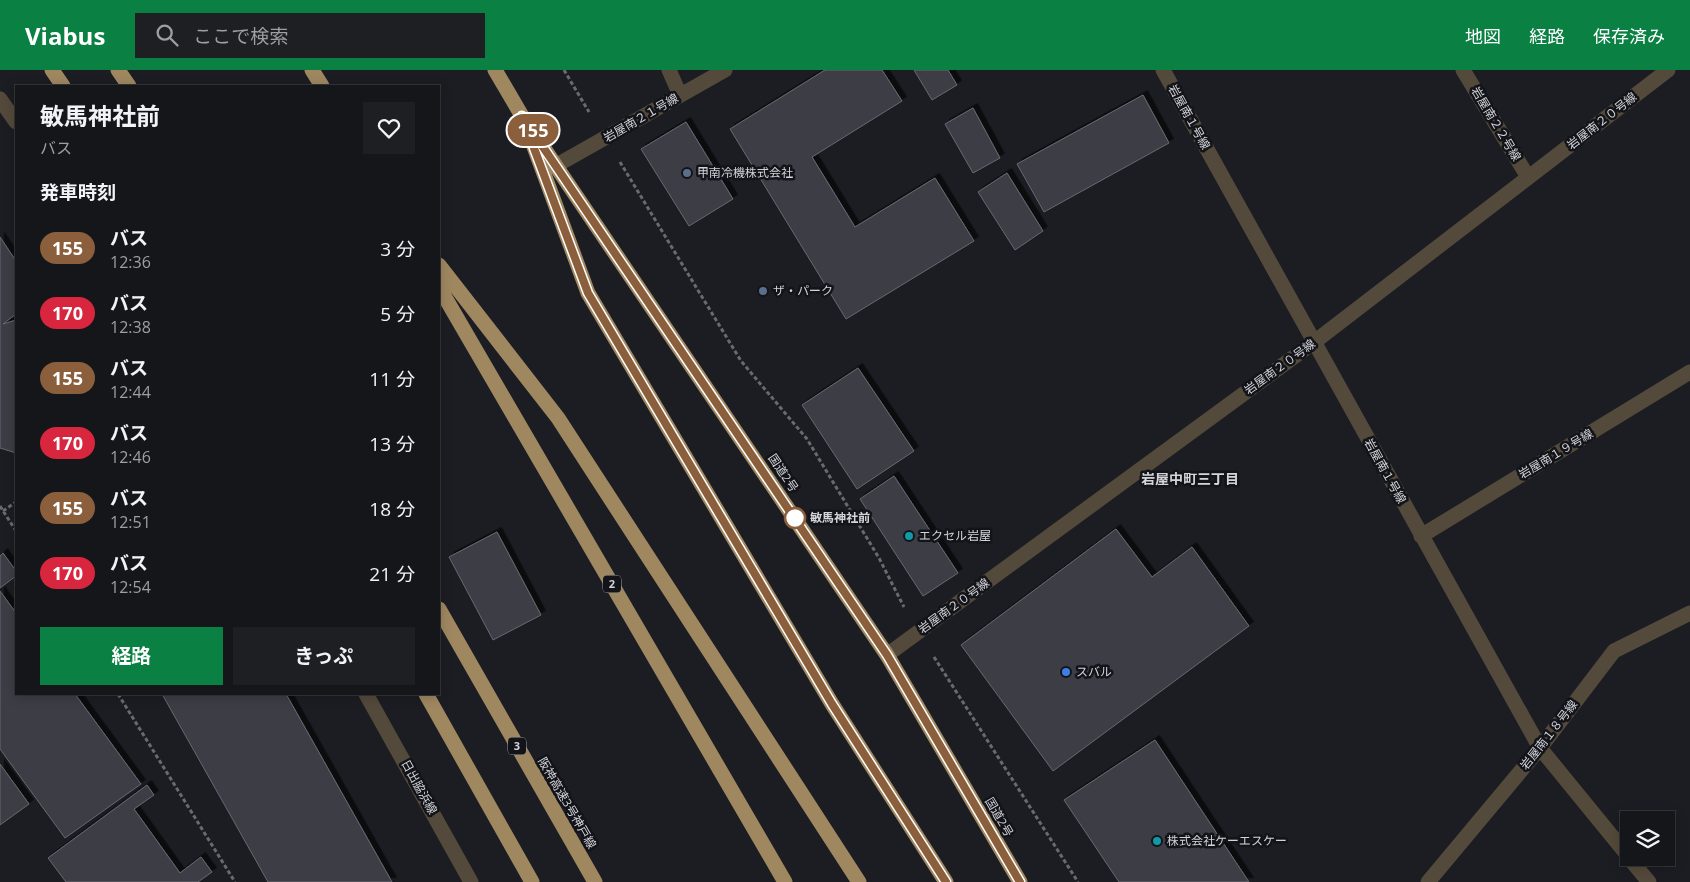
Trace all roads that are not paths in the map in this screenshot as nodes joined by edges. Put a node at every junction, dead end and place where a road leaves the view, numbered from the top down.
1 (52, 70) edge
2 (118, 70) edge
3 (312, 70) edge
4 (495, 70) edge
5 (669, 70) edge
6 (725, 70) edge
7 (1164, 70) edge
8 (1463, 70) edge
9 (1668, 70) edge
10 (62, 85) edge
11 (128, 85) edge
12 (321, 85) edge
13 (680, 95) junction
14 (0, 99) edge
15 (522, 116) junction
16 (15, 121) edge
17 (557, 165) junction
18 (1528, 177) junction
19 (440, 266) edge
20 (440, 289) edge
21 (1313, 343) junction
22 (1690, 372) edge
23 (1421, 536) junction
24 (440, 611) edge
25 (1690, 612) edge
26 (887, 655) junction
27 (367, 695) edge
28 (427, 695) edge
29 (1540, 748) junction
30 (1620, 846) edge
31 (1636, 866) edge
32 (471, 882) edge
33 (532, 882) edge
34 (595, 882) edge
35 (784, 882) edge
36 (859, 882) edge
37 (946, 882) edge
38 (1020, 882) edge
39 (1428, 882) edge
40 (1649, 882) edge

1 - 10 highway
2 - 11 highway
3 - 12 highway
4 - 15 highway, 国道2号
5 - 13 street
6 - 13 street, 岩屋南２１号線
7 - 21 street, 岩屋南１号線
8 - 18 street, 岩屋南２２号線
9 - 18 street, 岩屋南２０号線
13 - 17 street, 岩屋南２１号線
14 - 16 street
15 - 17 highway, 国道2号
15 - 37 highway, 国道2号
17 - 26 highway, 国道2号
18 - 21 street, 岩屋南２０号線
19 - 36 highway
20 - 35 highway, 2
21 - 23 street, 岩屋南１号線
21 - 26 street, 岩屋南２０号線
22 - 23 street, 岩屋南１９号線
23 - 29 street, 岩屋南１号線
24 - 34 highway, 阪神高速3号神戸線 / 3
25 - 29 street, 岩屋南１８号線
26 - 38 highway, 国道2号
27 - 32 street, 日出脇浜線
28 - 33 highway
29 - 30 street, 岩屋南１号線
29 - 39 street, 岩屋南１８号線
31 - 40 street, 岩屋南１号線

